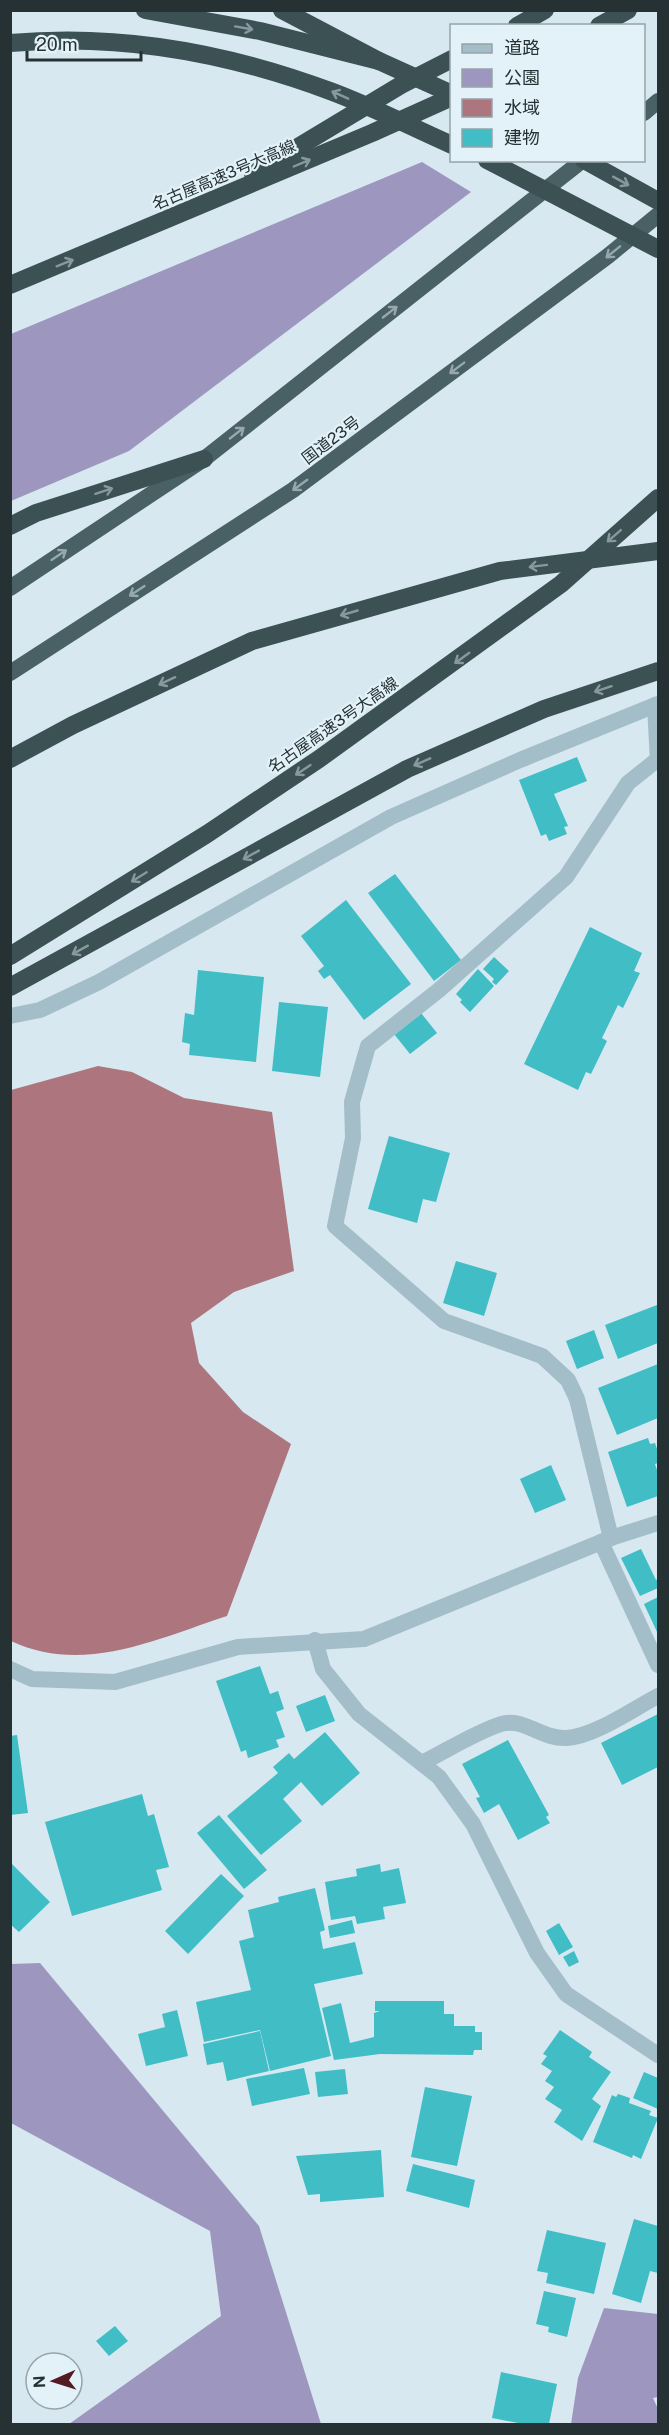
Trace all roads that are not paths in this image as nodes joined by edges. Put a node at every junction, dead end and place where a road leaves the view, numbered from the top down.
1 (145, 10) edge
2 (282, 10) edge
3 (545, 10) edge
4 (628, 10) edge
5 (520, 24) edge
6 (603, 24) edge
7 (10, 42) edge
8 (450, 60) edge
9 (379, 61) junction
10 (450, 95) edge
11 (450, 97) edge
12 (658, 101) edge
13 (645, 112) edge
14 (450, 144) edge
15 (491, 162) edge
16 (581, 162) edge
17 (588, 162) edge
18 (658, 201) edge
19 (198, 207) junction
20 (658, 215) edge
21 (658, 249) edge
22 (10, 285) edge
23 (204, 459) junction
24 (658, 498) edge
25 (10, 526) edge
26 (658, 551) edge
27 (10, 588) edge
28 (658, 671) edge
29 (10, 673) edge
30 (657, 704) edge
31 (10, 759) edge
32 (658, 760) edge
33 (10, 956) edge
34 (10, 987) edge
35 (10, 1016) edge
36 (658, 1523) edge
37 (606, 1540) junction
38 (315, 1640) junction
39 (658, 1665) edge
40 (10, 1670) edge
41 (658, 1696) edge
42 (422, 1763) junction
43 (658, 2055) edge

1 -> 9 highway
2 - 9 highway
3 - 5 highway
4 - 6 highway
14 -> 7 highway
8 - 19 highway, bridge
9 - 10 highway
19 -> 11 highway, 名古屋高速3号大高線, bridge
12 - 13 highway
15 - 21 highway, bridge
23 -> 16 highway
17 -> 18 highway
22 -> 19 highway, 名古屋高速3号大高線, bridge
20 -> 29 highway, 国道23号
25 -> 23 highway
27 -> 23 highway
24 -> 33 highway, 名古屋高速3号大高線, bridge
26 -> 31 highway
28 -> 34 highway
30 - 32 street
30 - 35 street
32 - 37 street
36 - 37 street
37 - 38 street
37 - 39 street
38 - 40 street
38 - 42 street
41 - 42 street
42 - 43 street

